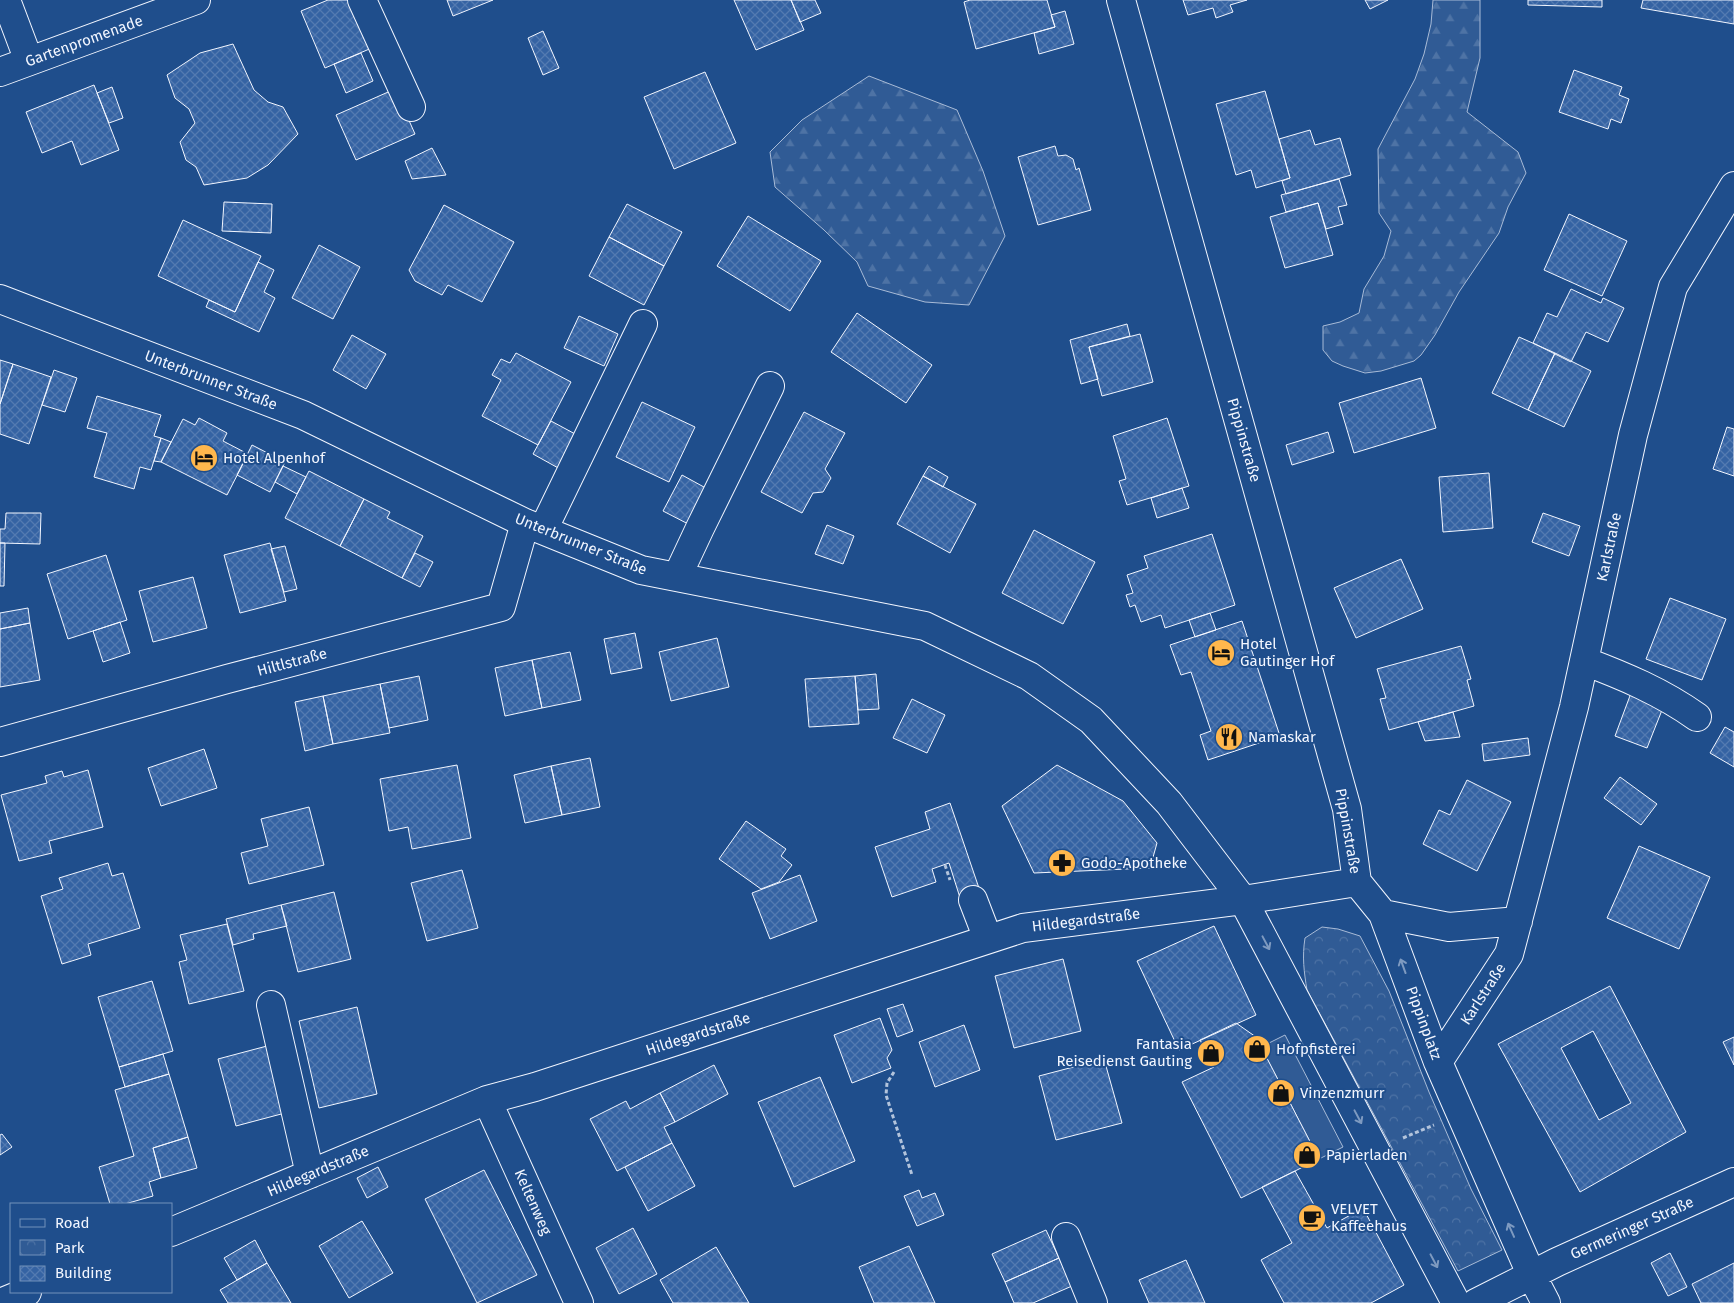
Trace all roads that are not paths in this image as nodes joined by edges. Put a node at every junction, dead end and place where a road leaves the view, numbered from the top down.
1 (6, 0) edge
2 (196, 0) edge
3 (362, 0) edge
4 (1121, 0) edge
5 (29, 62) junction
6 (0, 72) edge
7 (411, 107) dead end
8 (1734, 186) edge
9 (0, 299) edge
10 (643, 324) dead end
11 (770, 386) dead end
12 (534, 527) junction
13 (677, 577) junction
14 (1584, 661) junction
15 (1697, 717) dead end
16 (0, 742) edge
17 (1357, 882) junction
18 (973, 900) dead end
19 (1243, 900) junction
20 (1384, 914) junction
21 (1518, 921) junction
22 (988, 939) junction
23 (271, 1006) dead end
24 (1438, 1062) junction
25 (487, 1100) junction
26 (310, 1174) junction
27 (1734, 1182) edge
28 (172, 1232) edge
29 (1066, 1237) dead end
30 (1530, 1274) junction
31 (25, 1293) edge
32 (0, 1303) edge
33 (579, 1303) edge
34 (1094, 1303) edge
35 (1456, 1303) edge
36 (1476, 1303) edge
37 (1546, 1303) edge

1 - 5 street
2 - 5 street, Gartenpromenade
3 - 7 street
4 - 17 street, Pippinstraße
5 - 6 street, Gartenpromenade
8 - 14 street, Karlstraße
9 - 12 street, Unterbrunner Straße
10 - 12 street
11 - 13 street
12 - 13 street, Unterbrunner Straße
12 - 16 street, Hiltlstraße
13 - 19 street, Unterbrunner Straße
14 - 15 street
14 - 21 street, Karlstraße
17 - 19 street
17 - 20 street, Pippinplatz
18 - 22 street
19 - 22 street, Hildegardstraße
19 -> 35 street
20 - 21 street
24 -> 20 street, Pippinplatz
21 - 24 street, Karlstraße
22 - 25 street, Hildegardstraße
23 - 26 street
30 -> 24 street, Pippinplatz
25 - 26 street, Hildegardstraße
25 - 33 street, Keltenweg
26 - 28 street, Hildegardstraße
27 - 30 street, Germeringer Straße
29 - 34 street
30 - 36 street
30 - 37 street, Pippinplatz
31 - 32 street

